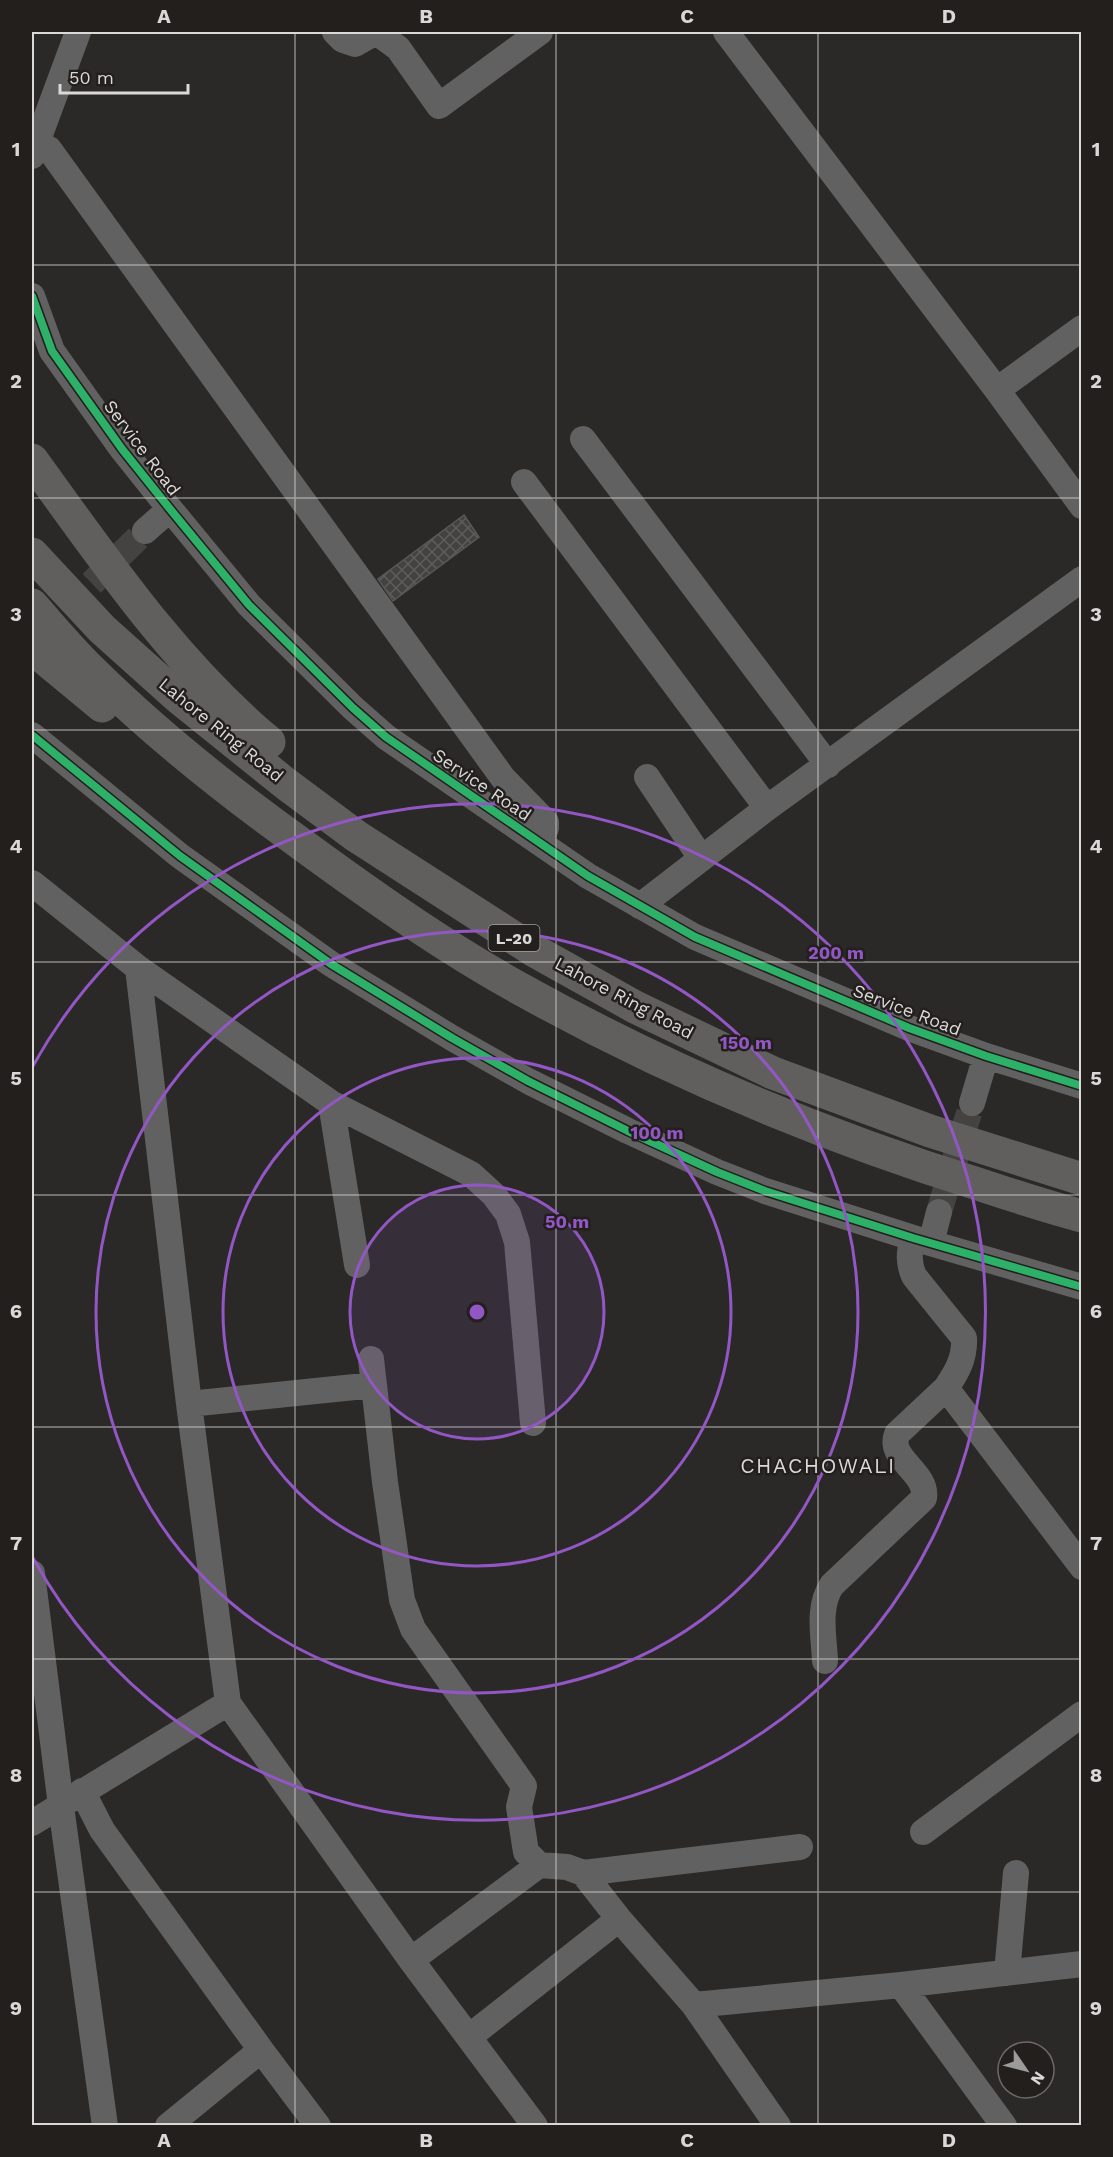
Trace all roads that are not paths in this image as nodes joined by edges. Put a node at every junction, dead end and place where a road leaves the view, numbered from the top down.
1 (78, 32) edge
2 (335, 32) edge
3 (377, 32) edge
4 (540, 32) edge
5 (726, 32) edge
6 (33, 150) edge
7 (32, 296) edge
8 (1082, 328) edge
9 (997, 390) junction
10 (583, 440) dead end
11 (32, 460) edge
12 (524, 483) dead end
13 (1082, 506) edge
14 (170, 509) junction
15 (145, 531) tunnel mouth
16 (32, 554) edge
17 (1082, 579) edge
18 (32, 605) edge
19 (32, 648) edge
20 (32, 735) edge
21 (185, 756) junction
22 (828, 765) junction
23 (647, 777) dead end
24 (767, 808) junction
25 (540, 843) junction
26 (701, 858) junction
27 (415, 875) junction
28 (32, 883) edge
29 (640, 906) junction
30 (138, 968) junction
31 (987, 1056) junction
32 (1082, 1086) edge
33 (331, 1103) junction
34 (972, 1103) tunnel mouth
35 (1082, 1179) edge
36 (939, 1212) tunnel mouth
37 (1082, 1216) edge
38 (922, 1240) junction
39 (357, 1265) dead end
40 (1082, 1287) edge
41 (371, 1359) dead end
42 (374, 1385) junction
43 (946, 1388) junction
44 (189, 1404) junction
45 (534, 1423) dead end
46 (1082, 1567) edge
47 (32, 1573) edge
48 (825, 1661) dead end
49 (228, 1703) junction
50 (1082, 1714) edge
51 (82, 1791) junction
52 (61, 1806) junction
53 (32, 1823) edge
54 (923, 1832) dead end
55 (800, 1847) dead end
56 (538, 1865) junction
57 (583, 1873) junction
58 (1016, 1873) dead end
59 (619, 1919) junction
60 (411, 1960) junction
61 (1082, 1964) edge
62 (1007, 1973) junction
63 (901, 1985) junction
64 (694, 2005) junction
65 (469, 2037) junction
66 (261, 2050) junction
67 (105, 2126) edge
68 (168, 2126) edge
69 (318, 2126) edge
70 (536, 2126) edge
71 (778, 2126) edge
72 (1004, 2126) edge

1 - 6 street
2 - 3 street
3 - 4 street
5 - 9 street
6 - 25 street
7 - 14 street, Service Road
8 - 9 street
9 - 13 street
10 - 22 street
11 - 27 highway
12 - 24 street
14 - 15 street
14 - 25 street, Service Road
16 - 27 highway, Lahore Ring Road / L-20
17 - 22 street
18 - 21 highway, Lahore Ring Road / L-20
19 - 21 highway
20 - 38 street
21 - 37 highway, Lahore Ring Road / L-20
22 - 24 street
23 - 26 street
24 - 26 street
25 - 29 street, Service Road
26 - 29 street
27 - 35 highway, Lahore Ring Road / L-20
28 - 30 street
29 - 31 street, Service Road
30 - 33 street
30 - 44 street
31 - 32 street, Service Road
31 - 34 street
33 - 39 street
33 - 45 street
36 - 38 street
38 - 40 street
38 - 43 street
41 - 42 street
42 - 44 street
42 - 56 street
43 - 46 street
43 - 48 street
44 - 49 street
47 - 52 street
49 - 51 street
49 - 60 street
50 - 54 street
51 - 52 street
51 - 66 street
52 - 53 street
52 - 67 street
55 - 57 street
56 - 57 street
56 - 60 street
57 - 59 street
58 - 62 street
59 - 64 street
59 - 65 street
60 - 65 street
61 - 62 street
62 - 63 street
63 - 64 street
63 - 72 street
64 - 71 street
65 - 70 street
66 - 68 street
66 - 69 street

